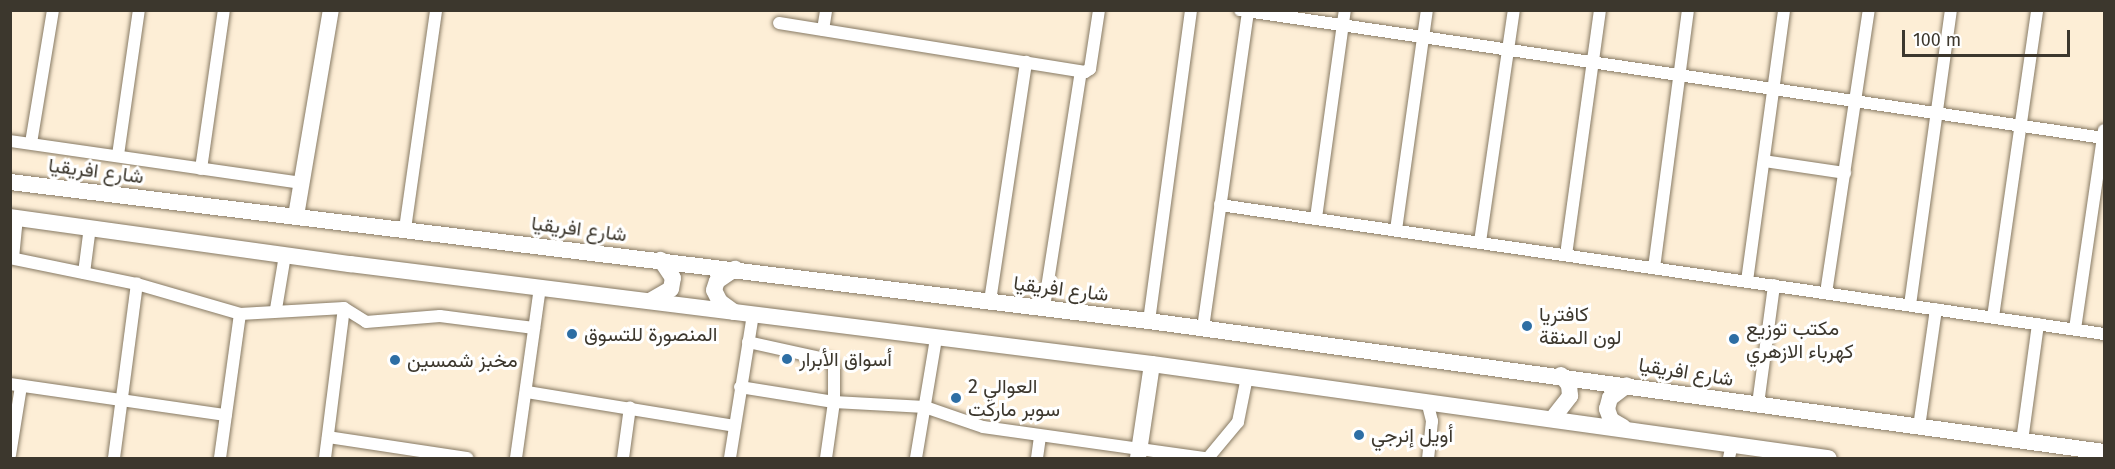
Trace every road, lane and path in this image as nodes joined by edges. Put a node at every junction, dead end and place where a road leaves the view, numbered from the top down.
1 (53, 10) edge
2 (139, 10) edge
3 (224, 10) edge
4 (331, 10) edge
5 (436, 10) edge
6 (826, 10) edge
7 (1099, 10) edge
8 (1191, 10) edge
9 (1345, 10) edge
10 (1427, 10) edge
11 (1514, 10) edge
12 (1600, 10) edge
13 (1688, 10) edge
14 (1784, 10) edge
15 (1869, 10) edge
16 (1951, 10) edge
17 (2037, 10) edge
18 (1245, 12) edge
19 (779, 23) dead end
20 (1342, 28) junction
21 (823, 30) junction
22 (1423, 40) junction
23 (1508, 52) junction
24 (1026, 62) junction
25 (1593, 64) junction
26 (1081, 72) junction
27 (1679, 77) junction
28 (1773, 90) junction
29 (1856, 102) junction
30 (1937, 114) junction
31 (2022, 126) junction
32 (2104, 135) edge
33 (10, 141) edge
34 (31, 143) junction
35 (118, 155) junction
36 (1764, 161) junction
37 (201, 169) junction
38 (1845, 172) junction
39 (10, 182) edge
40 (301, 183) junction
41 (1220, 205) junction
42 (296, 216) junction
43 (14, 217) edge
44 (1316, 218) junction
45 (90, 227) junction
46 (405, 229) junction
47 (1396, 230) junction
48 (1480, 242) junction
49 (285, 255) junction
50 (1566, 255) junction
51 (12, 258) edge
52 (661, 260) junction
53 (1654, 268) junction
54 (735, 269) junction
55 (84, 273) junction
56 (1747, 281) junction
57 (137, 284) junction
58 (1774, 285) junction
59 (540, 287) junction
60 (1826, 293) junction
61 (990, 301) junction
62 (649, 302) junction
63 (1910, 305) junction
64 (344, 308) junction
65 (1044, 308) junction
66 (276, 309) junction
67 (1936, 309) junction
68 (734, 312) junction
69 (240, 314) junction
70 (753, 315) junction
71 (1993, 317) junction
72 (1149, 321) junction
73 (2038, 324) junction
74 (534, 328) junction
75 (1203, 328) junction
76 (2075, 330) junction
77 (2104, 334) edge
78 (936, 338) junction
79 (748, 342) junction
80 (1152, 364) junction
81 (1562, 375) junction
82 (1247, 376) junction
83 (16, 385) edge
84 (1627, 385) junction
85 (740, 387) junction
86 (527, 392) junction
87 (122, 400) junction
88 (1427, 401) junction
89 (834, 402) junction
90 (1758, 404) junction
91 (630, 407) junction
92 (925, 407) junction
93 (226, 415) junction
94 (1553, 418) junction
95 (734, 426) junction
96 (1623, 427) junction
97 (1919, 427) junction
98 (1040, 436) junction
99 (328, 437) junction
100 (2022, 441) junction
101 (1730, 451) edge
102 (2104, 452) edge
103 (1139, 453) edge
104 (10, 455) edge
105 (410, 455) edge
106 (1818, 458) edge
107 (114, 459) edge
108 (220, 459) edge
109 (325, 459) edge
110 (467, 459) edge
111 (516, 459) edge
112 (623, 459) edge
113 (730, 459) edge
114 (826, 459) edge
115 (916, 459) edge
116 (1036, 459) edge
117 (1206, 459) edge
118 (1428, 459) edge

1 - 34 street
2 - 35 street
3 - 37 street
4 - 40 street
5 - 46 street
6 - 21 street
7 - 26 street
8 - 72 street
9 - 20 street
10 - 22 street
11 - 23 street
12 - 25 street
13 - 27 street
14 - 28 street
15 - 29 street
16 - 30 street
17 - 31 street
18 - 20 street
18 - 41 street
19 - 21 street
20 - 22 street
20 - 44 street
21 - 24 street
22 - 23 street
22 - 47 street
23 - 25 street
23 - 48 street
24 - 26 street
24 - 61 street
25 - 27 street
25 - 50 street
26 - 65 street
27 - 28 street
27 - 53 street
28 - 29 street
28 - 36 street
29 - 30 street
29 - 38 street
30 - 31 street
30 - 63 street
31 - 32 street
31 - 71 street
32 - 76 street
33 - 34 street
34 - 35 street
35 - 37 street
36 - 38 street
36 - 56 street
37 - 40 street
38 - 60 street
39 - 42 street, شارع افريقيا
40 - 42 street
41 - 44 street
41 - 75 street
42 - 46 street, شارع افريقيا
43 - 45 street
43 - 51 street
44 - 47 street
45 - 49 street
45 - 55 street
46 - 52 street, شارع افريقيا
47 - 48 street
48 - 50 street
49 - 59 street
49 - 66 street
50 - 53 street
51 - 55 street
52 - 54 street, شارع افريقيا
52 - 62 street
53 - 56 street
54 - 61 street, شارع افريقيا
54 - 68 street
55 - 57 street
56 - 58 street
57 - 69 street
57 - 87 street
58 - 60 street
58 - 90 street
59 - 62 street
59 - 74 street
60 - 63 street
61 - 65 street, شارع افريقيا
62 - 68 street
63 - 67 street
64 - 66 street
64 - 74 street
64 - 99 street
65 - 72 street, شارع افريقيا
66 - 69 street
67 - 71 street
67 - 97 street
68 - 70 street
69 - 93 street
70 - 78 street
70 - 79 street
71 - 73 street
72 - 75 street, شارع افريقيا
73 - 76 street
73 - 100 street
74 - 86 street
75 - 81 street, شارع افريقيا
76 - 77 street
78 - 80 street
78 - 92 street
79 - 85 street
79 - 89 street
80 - 82 street
80 - 103 street
81 - 84 street, شارع افريقيا
81 - 94 street
82 - 88 street
82 - 117 street
83 - 87 street
83 - 104 street
84 - 90 street, شارع افريقيا
84 - 96 street
85 - 89 street
85 - 95 street
86 - 91 street
86 - 111 street
87 - 93 street
87 - 107 street
88 - 94 street
88 - 118 street
89 - 92 street
89 - 114 street
90 - 97 street, شارع افريقيا
91 - 95 street
91 - 112 street
92 - 98 street
92 - 115 street
93 - 108 street
94 - 96 street
95 - 113 street
96 - 101 street
97 - 100 street, شارع افريقيا
98 - 103 street
98 - 116 street
99 - 105 street
99 - 109 street
100 - 102 street, شارع افريقيا
101 - 106 street
103 - 117 street
105 - 110 street

